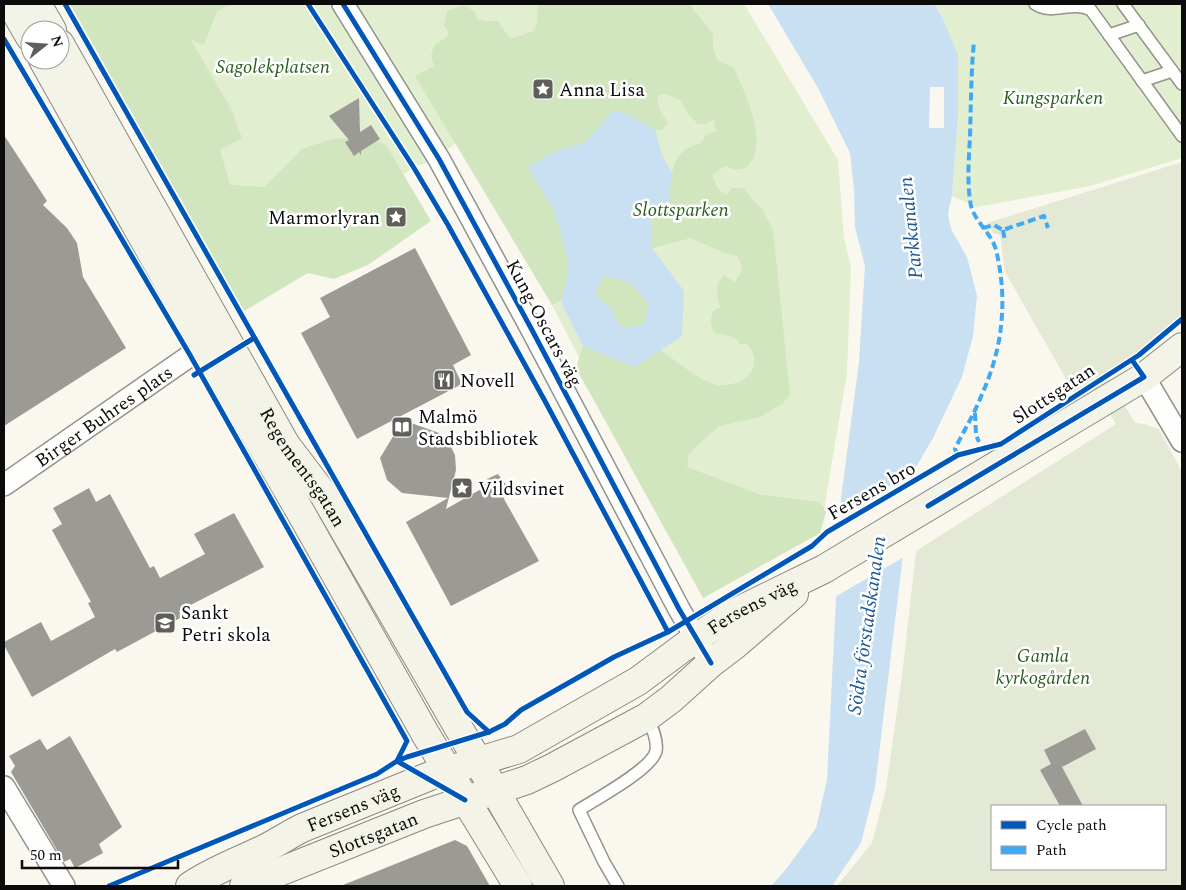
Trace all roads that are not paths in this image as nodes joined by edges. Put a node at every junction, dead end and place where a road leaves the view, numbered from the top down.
1 (11, 4) edge
2 (37, 4) edge
3 (343, 4) edge
4 (1035, 4) edge
5 (1077, 4) edge
6 (1124, 4) edge
7 (20, 20) edge
8 (46, 20) edge
9 (1139, 25) junction
10 (1109, 35) junction
11 (70, 62) edge
12 (49, 70) edge
13 (1172, 71) junction
14 (1142, 81) junction
15 (1182, 84) edge
16 (1180, 130) edge
17 (204, 346) junction
18 (1182, 347) edge
19 (1144, 377) junction
20 (1182, 441) edge
21 (4, 484) edge
22 (824, 569) junction
23 (696, 638) junction
24 (710, 663) junction
25 (647, 717) junction
26 (479, 762) junction
27 (448, 771) junction
28 (4, 787) edge
29 (494, 790) junction
30 (465, 800) junction
31 (270, 878) edge
32 (64, 886) edge
33 (190, 886) edge
34 (518, 886) edge
35 (550, 886) edge
36 (618, 886) edge

1 - 7 main road
2 - 8 main road
3 - 23 street, Kung Oscars väg
4 - 5 lane
5 - 10 lane
6 - 9 lane
9 - 10 lane
9 - 13 lane
10 - 14 lane
11 - 26 main road, Regementsgatan
12 - 17 main road, Regementsgatan
13 - 14 lane
13 - 15 lane
14 - 16 lane
17 - 21 street, Birger Buhres plats
17 - 27 main road, Regementsgatan
18 - 19 main road, Slottsgatan
19 - 20 street
19 - 22 main road, Slottsgatan
22 - 23 main road, Fersens väg
22 - 24 main road, Fersens väg
23 - 24 street, Kung Oscars väg
23 - 26 main road, Fersens väg
24 - 25 main road, Fersens väg
25 - 29 main road, Fersens väg
25 - 36 lane
26 - 27 main road, Fersens väg
26 - 29 main road, Regementsgatan
27 - 30 main road, Regementsgatan
27 - 33 main road, Fersens väg
28 - 32 street
29 - 30 main road, Fersens väg
29 - 35 main road, Regementsgatan
30 - 31 main road, Slottsgatan
30 - 34 main road, Regementsgatan

